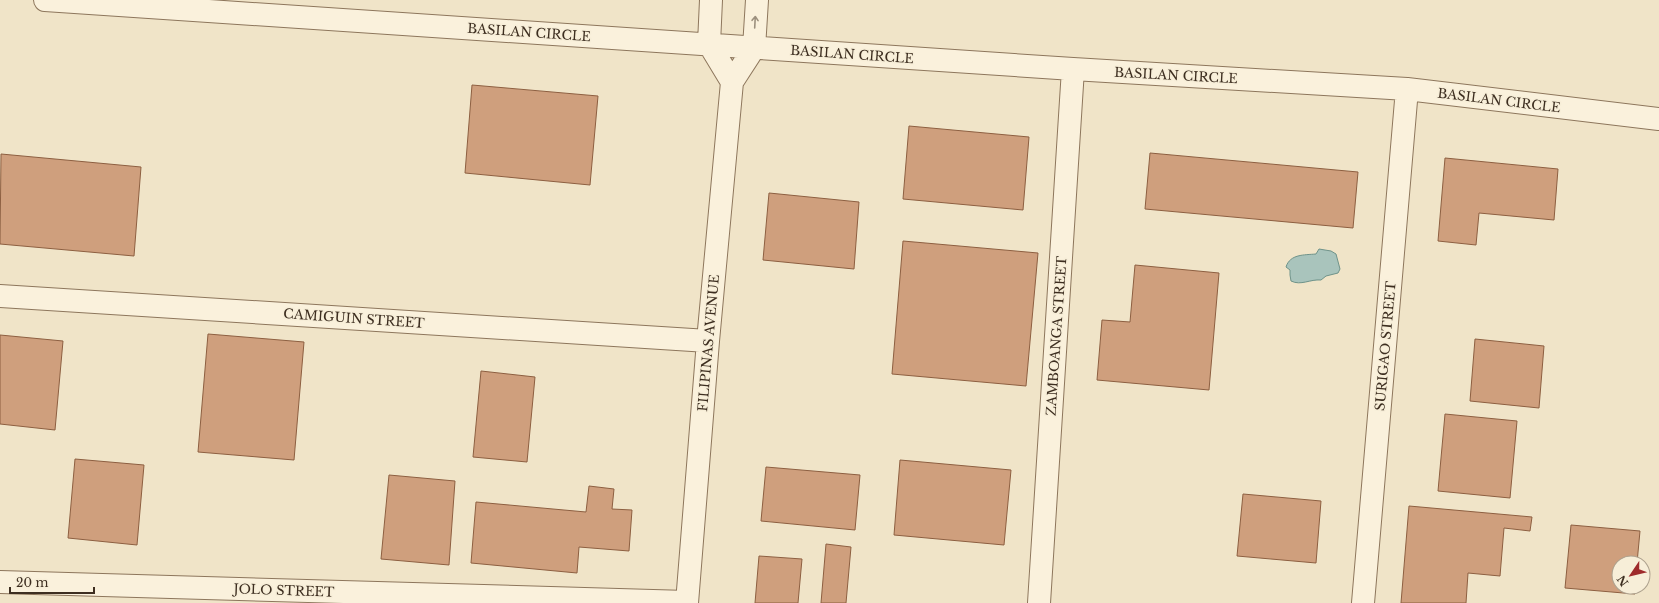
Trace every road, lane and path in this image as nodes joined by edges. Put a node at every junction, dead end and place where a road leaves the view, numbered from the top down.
1 (45, 0) edge
2 (711, 0) edge
3 (756, 0) edge
4 (709, 44) junction
5 (754, 48) junction
6 (1074, 69) junction
7 (732, 82) junction
8 (1406, 89) junction
9 (1659, 119) edge
10 (0, 296) edge
11 (708, 341) junction
12 (0, 582) edge
13 (687, 602) edge
14 (1039, 603) edge
15 (1363, 603) edge

1 - 4 street, BASILAN CIRCLE
2 - 4 street
5 -> 3 street
4 - 5 street, BASILAN CIRCLE
4 - 7 street
5 - 6 street, BASILAN CIRCLE
5 - 7 street, FILIPINAS AVENUE
6 - 8 street, BASILAN CIRCLE
6 - 14 street, ZAMBOANGA STREET
7 - 11 street, FILIPINAS AVENUE
8 - 9 street, BASILAN CIRCLE
8 - 15 street, SURIGAO STREET
10 - 11 street, CAMIGUIN STREET
11 - 13 street, FILIPINAS AVENUE
12 - 13 street, JOLO STREET

